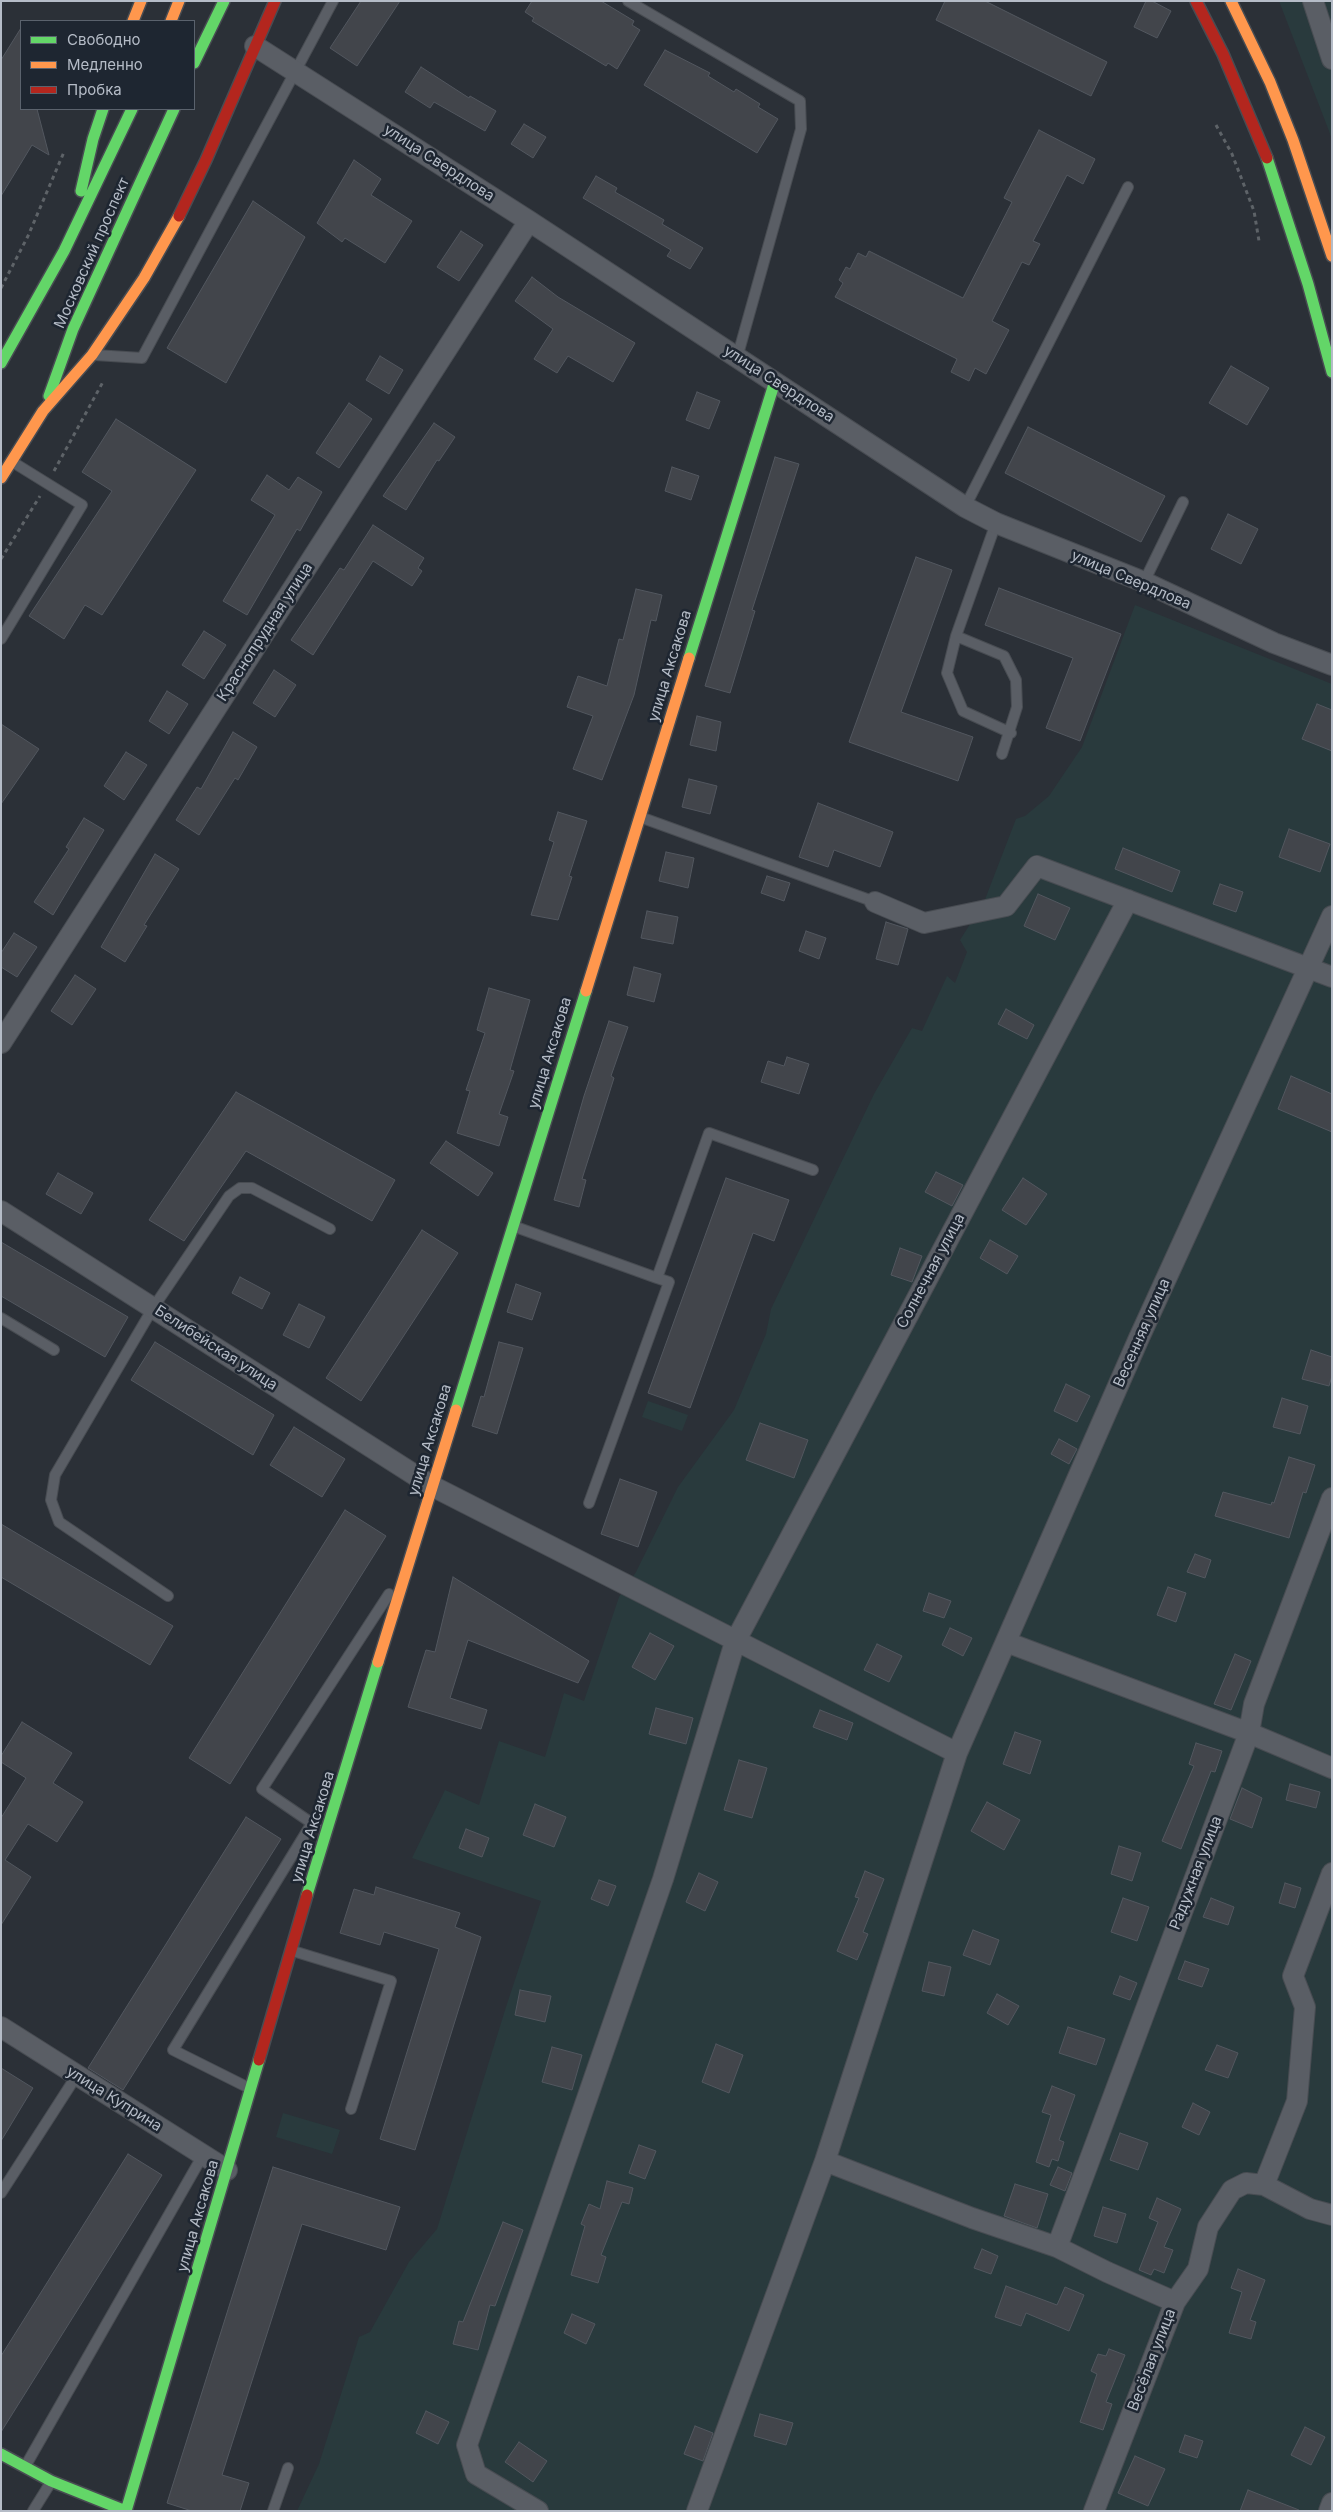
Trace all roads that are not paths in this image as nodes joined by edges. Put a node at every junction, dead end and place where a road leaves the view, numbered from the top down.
1 (179, 1) edge
2 (224, 1) edge
3 (275, 1) edge
4 (333, 1) edge
5 (628, 1) edge
6 (1196, 1) edge
7 (1231, 1) edge
8 (1313, 1) edge
9 (141, 2) edge
10 (133, 20) edge
11 (171, 20) edge
12 (255, 46) junction
13 (1332, 59) edge
14 (195, 61) edge
15 (295, 70) junction
16 (103, 110) edge
17 (132, 110) edge
18 (174, 110) edge
19 (1128, 187) dead end
20 (529, 221) junction
21 (72, 234) junction
22 (1332, 256) edge
23 (92, 355) junction
24 (737, 358) junction
25 (1, 363) edge
26 (1332, 372) edge
27 (775, 381) junction
28 (43, 411) junction
29 (11, 461) junction
30 (1, 478) edge
31 (1183, 502) dead end
32 (965, 507) junction
33 (996, 523) junction
34 (1144, 582) junction
35 (956, 636) junction
36 (1, 639) edge
37 (1332, 665) edge
38 (1010, 732) junction
39 (1002, 754) dead end
40 (639, 817) junction
41 (1128, 900) junction
42 (875, 902) joint
43 (1332, 916) edge
44 (1309, 969) junction
45 (1332, 977) edge
46 (1, 1043) edge
47 (813, 1170) dead end
48 (1, 1211) edge
49 (512, 1226) junction
50 (330, 1229) dead end
51 (657, 1278) junction
52 (153, 1308) junction
53 (1, 1318) edge
54 (54, 1350) dead end
55 (432, 1486) junction
56 (1332, 1498) edge
57 (589, 1503) dead end
58 (408, 1564) junction
59 (168, 1596) dead end
60 (735, 1642) junction
61 (1006, 1642) junction
62 (1249, 1733) junction
63 (958, 1753) junction
64 (1332, 1768) edge
65 (312, 1823) junction
66 (326, 1832) junction
67 (1332, 1873) edge
68 (292, 1951) junction
69 (1, 2027) edge
70 (77, 2076) junction
71 (252, 2090) junction
72 (351, 2109) dead end
73 (202, 2155) junction
74 (825, 2161) junction
75 (228, 2170) junction
76 (1264, 2185) junction
77 (1, 2193) edge
78 (1332, 2215) edge
79 (1057, 2247) junction
80 (1175, 2302) junction
81 (1, 2454) edge
82 (25, 2466) junction
83 (288, 2468) dead end
84 (51, 2481) junction
85 (1332, 2503) edge
86 (33, 2511) edge
87 (126, 2511) edge
88 (273, 2511) edge
89 (538, 2511) edge
90 (697, 2511) edge
91 (1094, 2511) edge
92 (1329, 2511) edge

1 - 11 street
2 - 14 street
3 - 12 street
4 - 15 lane
5 - 24 lane
6 - 26 street
7 - 22 street
8 - 13 street
9 - 10 street
12 - 15 street, улица Свердлова
12 - 23 street
15 - 20 street, улица Свердлова
15 - 23 lane
16 - 21 street
17 - 21 street, Московский проспект
18 - 28 street, Московский проспект
19 - 32 lane
20 - 24 street, улица Свердлова
20 - 46 street, Краснопрудная улица
21 - 25 street, Московский проспект
23 - 28 street
24 - 27 street, улица Свердлова
27 - 32 street, улица Свердлова
27 - 40 street, улица Аксакова
28 - 29 street
29 - 30 street
29 - 36 lane
31 - 34 lane
32 - 33 street, улица Свердлова
33 - 34 street, улица Свердлова
33 - 35 lane
34 - 37 street, улица Свердлова
35 - 38 lane
35 - 38 lane
38 - 39 lane
40 - 42 lane
40 - 49 street, улица Аксакова
41 - 42 street
41 - 44 street
41 - 60 street, Солнечная улица
43 - 44 street, Весенняя улица
44 - 45 street
44 - 61 street, Весенняя улица
47 - 51 lane
48 - 52 street, Белибейская улица
49 - 51 lane
49 - 55 street, улица Аксакова
50 - 52 lane
51 - 57 lane
52 - 55 street, Белибейская улица
52 - 59 lane
53 - 54 lane
55 - 58 street, улица Аксакова
55 - 60 street, Белибейская улица
56 - 62 street, Радужная улица
58 - 65 lane
58 - 66 street, улица Аксакова
60 - 63 street, Белибейская улица
60 - 89 street, Солнечная улица
61 - 62 street
61 - 63 street, Весенняя улица
62 - 64 street
62 - 79 street, Радужная улица
63 - 74 street, Весенняя улица
65 - 66 lane
65 - 71 lane
66 - 68 street, улица Аксакова
67 - 76 street
68 - 71 street, улица Аксакова
68 - 72 lane
69 - 70 street, улица Куприна
70 - 73 street, улица Куприна
70 - 77 lane
71 - 75 street, улица Аксакова
73 - 75 street, улица Куприна
73 - 82 lane
74 - 79 street
74 - 90 street, Весенняя улица
75 - 87 street, улица Аксакова
76 - 78 street
76 - 80 street, Весёлая улица
79 - 80 street
80 - 91 street, Весёлая улица
81 - 82 street
82 - 84 street
83 - 88 lane
84 - 86 lane
84 - 87 street
85 - 92 street

